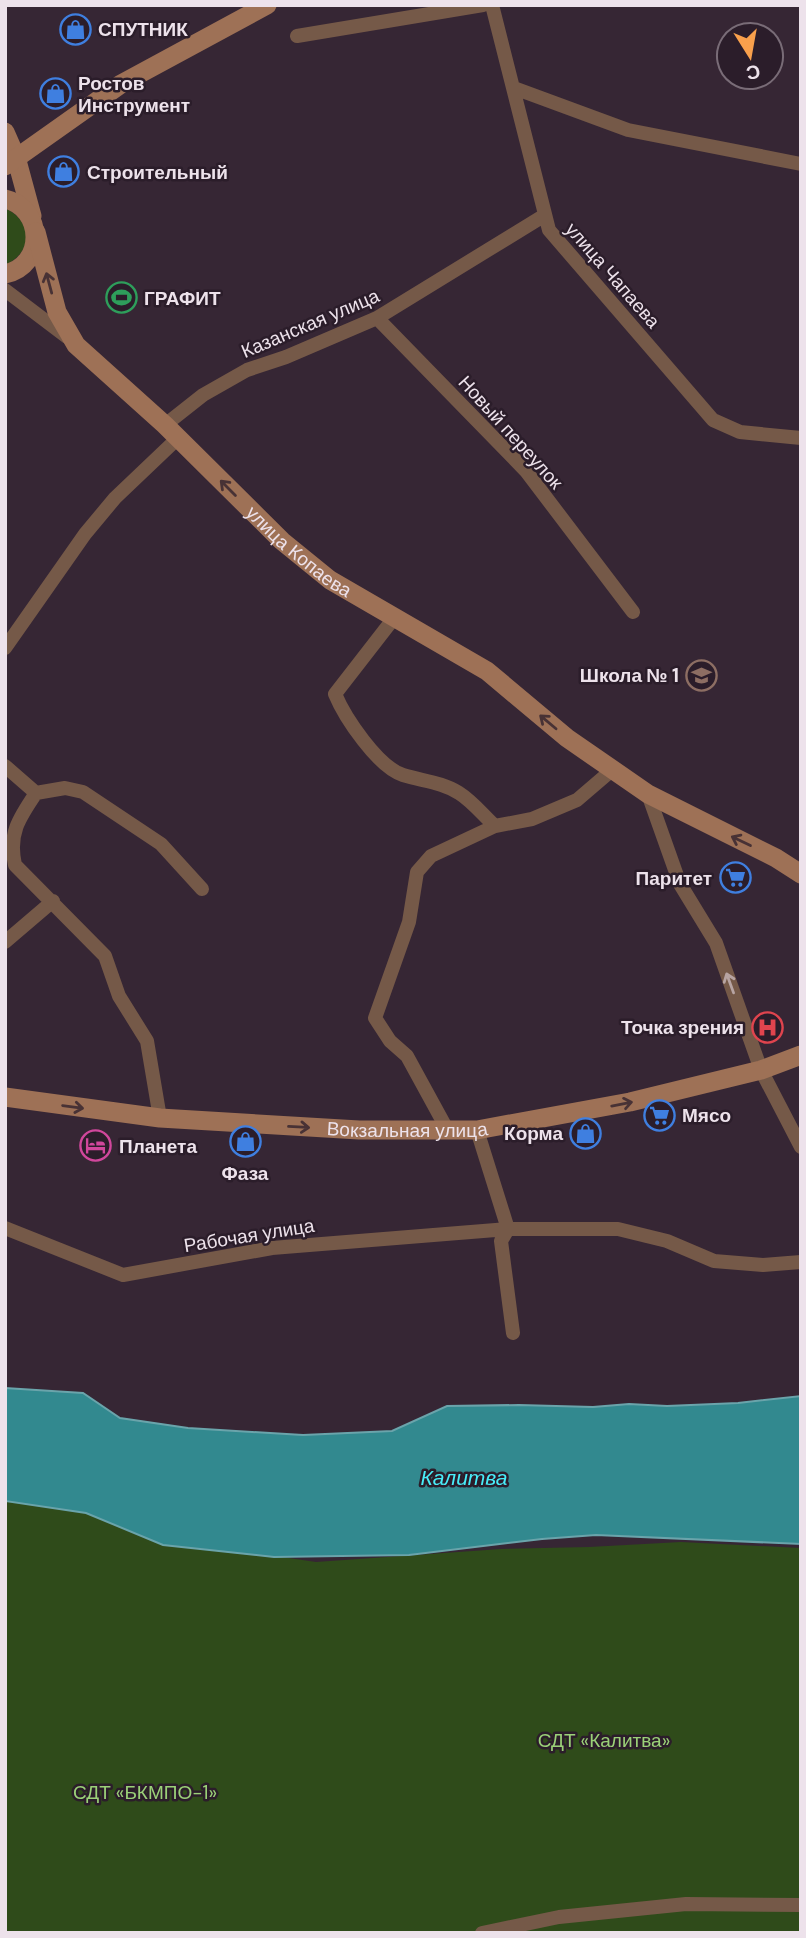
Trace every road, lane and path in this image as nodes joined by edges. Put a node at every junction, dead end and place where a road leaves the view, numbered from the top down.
1 (267, 5) edge
2 (483, 5) edge
3 (492, 5) edge
4 (297, 36) dead end
5 (514, 88) junction
6 (5, 132) edge
7 (11, 161) edge
8 (801, 164) edge
9 (5, 198) edge
10 (545, 215) junction
11 (34, 226) junction
12 (5, 274) edge
13 (5, 290) edge
14 (377, 318) junction
15 (76, 345) junction
16 (172, 431) junction
17 (801, 438) edge
18 (633, 612) dead end
19 (394, 618) junction
20 (5, 648) edge
21 (5, 766) edge
22 (612, 770) junction
23 (36, 793) junction
24 (648, 794) junction
25 (495, 826) junction
26 (801, 874) edge
27 (202, 889) dead end
28 (53, 901) junction
29 (5, 942) edge
30 (801, 1055) edge
31 (761, 1070) junction
32 (5, 1097) edge
33 (160, 1118) junction
34 (477, 1130) junction
35 (448, 1131) junction
36 (801, 1147) edge
37 (5, 1228) edge
38 (508, 1229) junction
39 (801, 1262) edge
40 (513, 1333) dead end
41 (801, 1905) edge
42 (482, 1933) edge

1 - 7 main road
2 - 4 street
3 - 5 street, улица Чапаева
5 - 8 street
5 - 10 street, улица Чапаева
6 - 7 main road, улица Копаева
7 - 11 main road, улица Копаева
9 - 11 main road
10 - 14 street, Казанская улица
10 - 17 street, улица Чапаева
11 - 12 main road
15 -> 11 main road, улица Копаева
13 - 15 street
14 - 16 street, Казанская улица
14 - 18 street, Новый переулок
15 - 16 main road, улица Копаева
19 -> 16 main road, улица Копаева
16 - 20 street, Казанская улица
22 -> 19 main road, улица Копаева
19 - 25 street
21 - 23 street
22 - 24 main road, улица Копаева
22 - 25 street
23 - 27 street
23 - 28 street
26 -> 24 main road, улица Копаева
31 -> 24 street
25 - 35 street
28 - 29 street
28 - 33 street
30 - 31 main road, Вокзальная улица
34 -> 31 main road, Вокзальная улица
31 - 36 street
32 -> 33 main road, Вокзальная улица
33 -> 35 main road, Вокзальная улица
34 - 35 main road, Вокзальная улица
34 - 38 street
37 - 38 street, Рабочая улица
38 - 39 street, Рабочая улица
38 - 40 street
41 - 42 street

